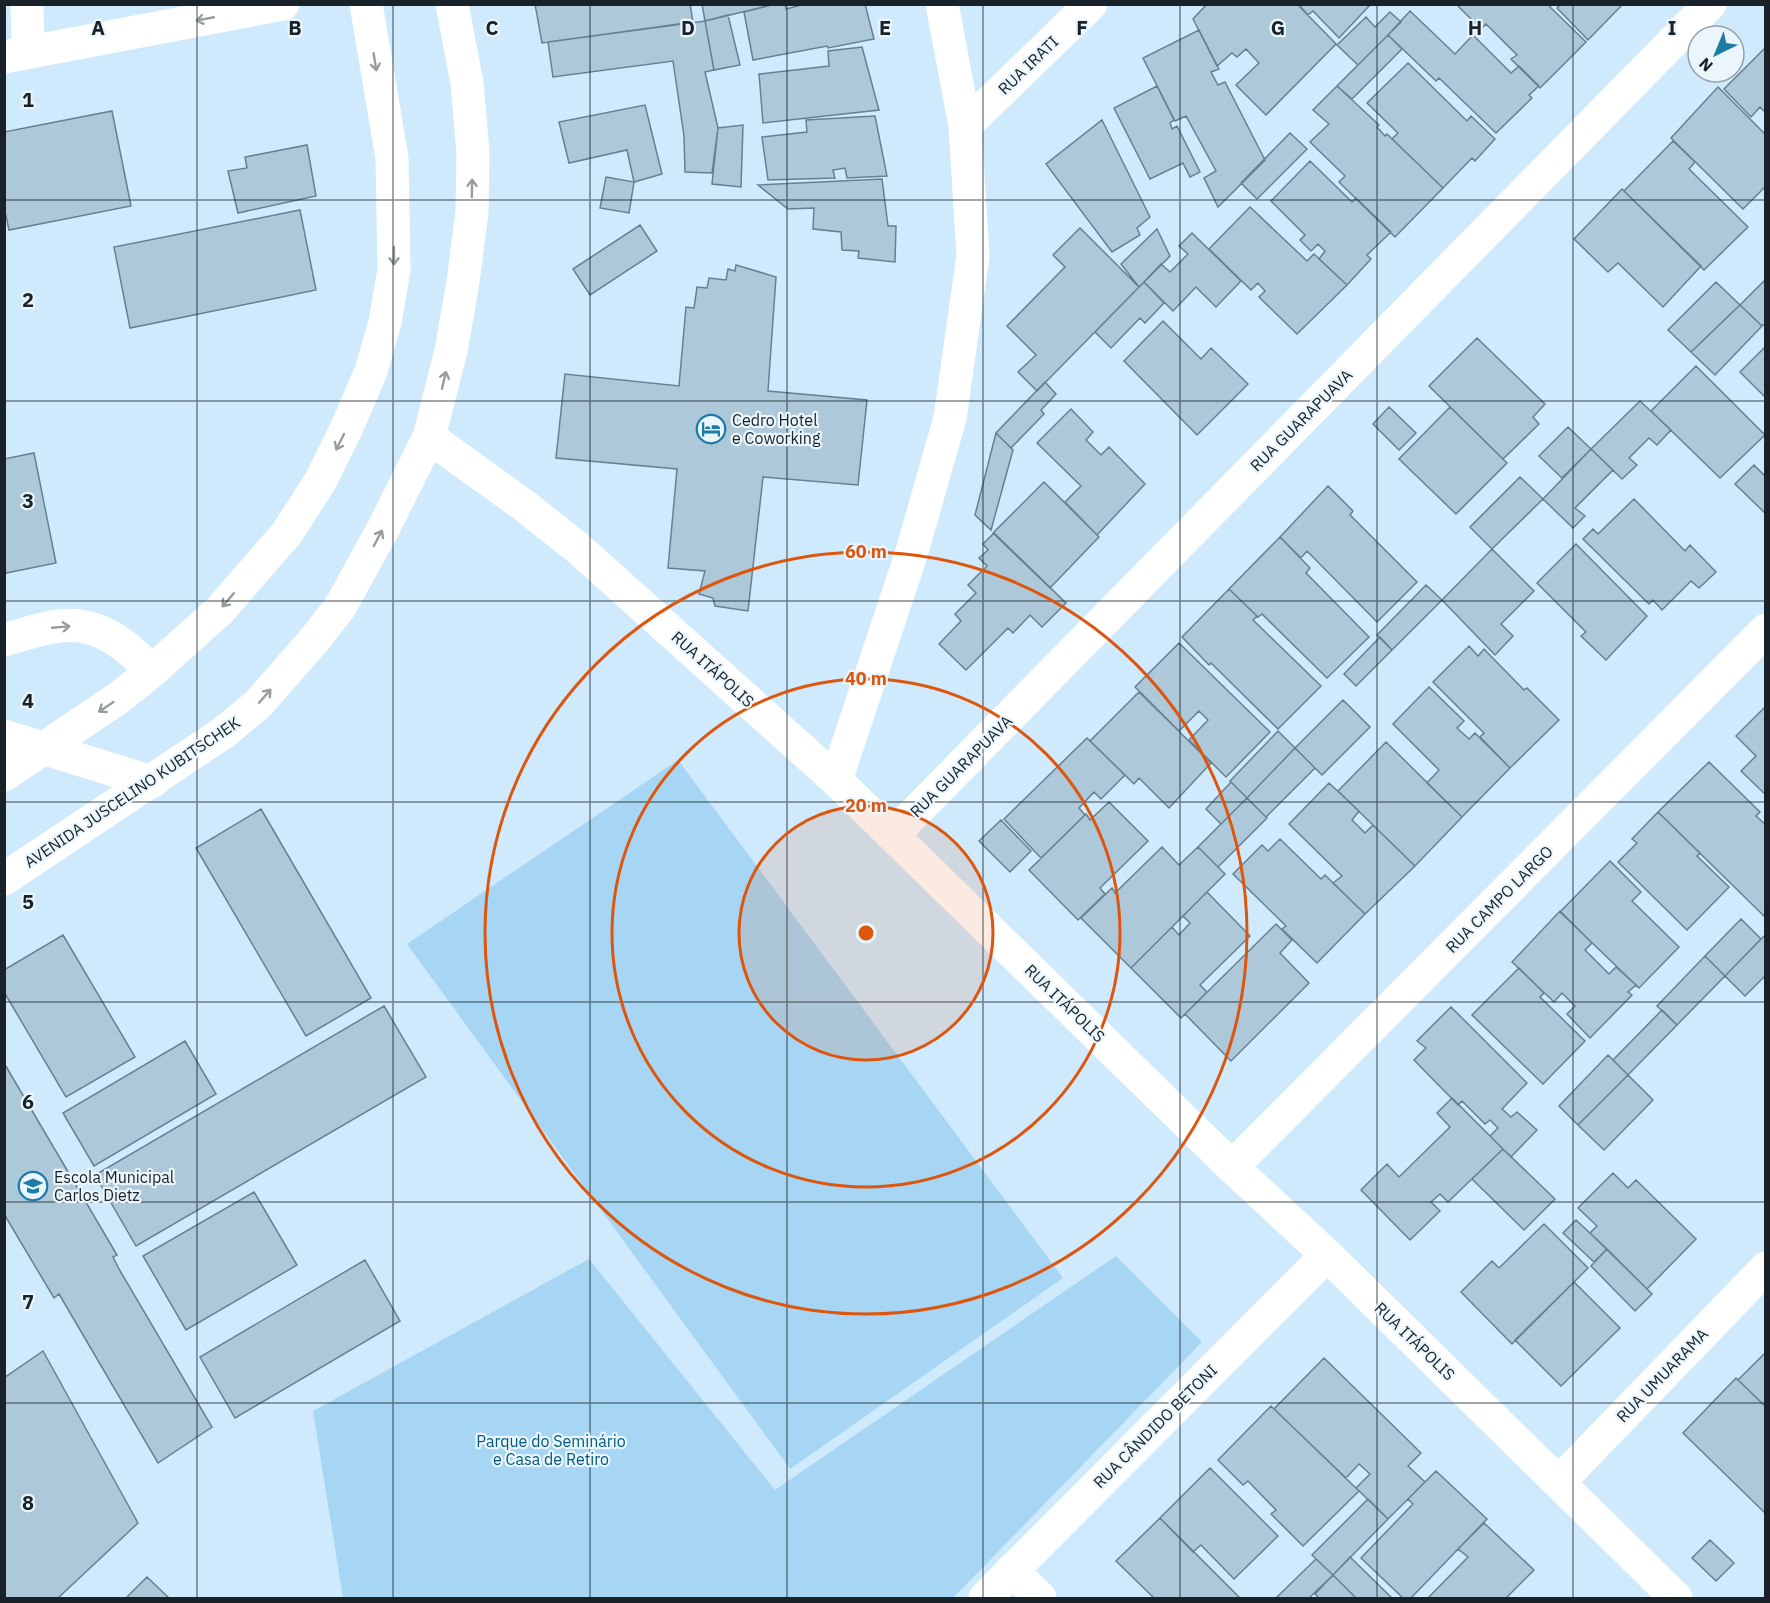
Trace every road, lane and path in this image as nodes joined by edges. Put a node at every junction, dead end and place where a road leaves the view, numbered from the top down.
1 (27, 4) edge
2 (283, 4) edge
3 (366, 4) edge
4 (452, 4) edge
5 (942, 4) edge
6 (1091, 4) edge
7 (1710, 4) edge
8 (16, 55) edge
9 (965, 126) junction
10 (429, 437) junction
11 (1766, 630) edge
12 (4, 640) edge
13 (152, 671) junction
14 (4, 736) edge
15 (42, 749) junction
16 (4, 775) edge
17 (836, 780) junction
18 (152, 782) junction
19 (893, 835) junction
20 (4, 879) edge
21 (1233, 1167) junction
22 (1327, 1255) junction
23 (1766, 1268) edge
24 (1559, 1482) junction
25 (1012, 1570) junction
26 (985, 1599) edge
27 (1040, 1599) edge
28 (1676, 1599) edge

1 - 8 street
2 -> 8 street
3 -> 13 street
10 -> 4 street, AVENIDA JUSCELINO KUBITSCHEK
5 - 9 street
6 - 9 street, RUA IRATI
7 - 19 street, RUA GUARAPUAVA
9 - 17 street
10 - 17 street, RUA ITÁPOLIS
18 -> 10 street, AVENIDA JUSCELINO KUBITSCHEK
11 - 21 street, RUA CAMPO LARGO
12 -> 13 street
13 -> 15 street
14 - 15 street
15 - 16 street
15 - 18 street
17 - 19 street, RUA ITÁPOLIS
18 - 20 street, AVENIDA JUSCELINO KUBITSCHEK
19 - 21 street, RUA ITÁPOLIS
21 - 22 street, RUA ITÁPOLIS
22 - 24 street, RUA ITÁPOLIS
22 - 25 street, RUA CÂNDIDO BETONI
23 - 24 street, RUA UMUARAMA
24 - 28 street, RUA ITÁPOLIS
25 - 26 street, RUA CÂNDIDO BETONI
25 - 27 street

